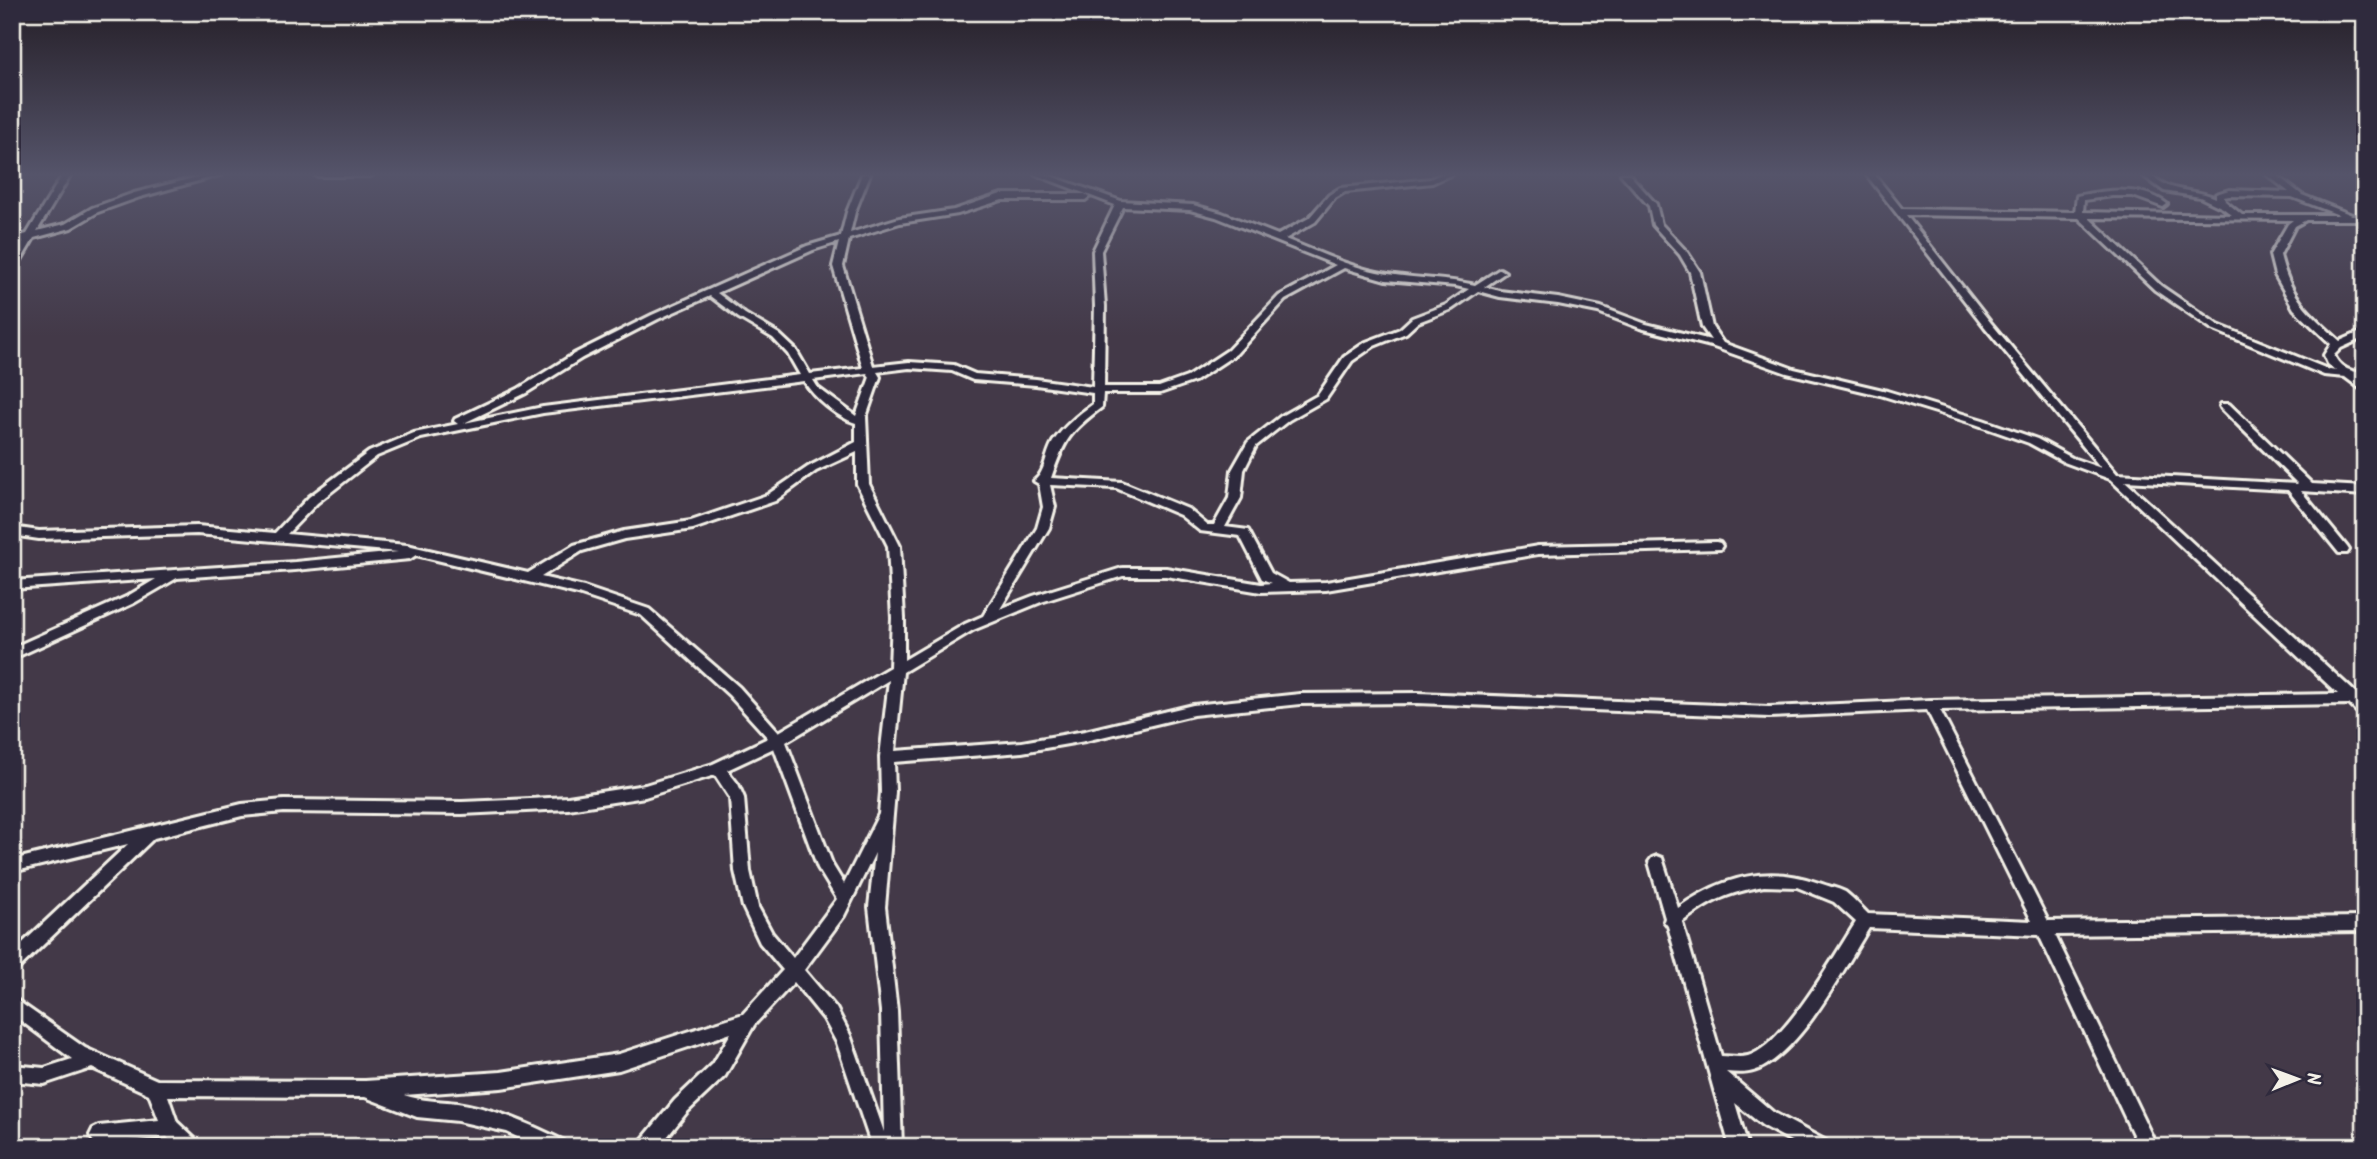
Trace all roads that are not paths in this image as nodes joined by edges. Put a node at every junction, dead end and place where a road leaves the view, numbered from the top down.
1 (36, 228) edge
2 (61, 228) edge
3 (847, 228) edge
4 (876, 228) edge
5 (1108, 228) edge
6 (1252, 228) edge
7 (1299, 228) edge
8 (1660, 228) edge
9 (1913, 228) edge
10 (2094, 228) edge
11 (2291, 228) edge
12 (31, 237) junction
13 (845, 238) junction
14 (1278, 239) junction
15 (12, 241) edge
16 (1343, 265) junction
17 (12, 267) edge
18 (1500, 272) dead end
19 (1478, 289) junction
20 (712, 293) junction
21 (2365, 333) edge
22 (1719, 345) junction
23 (2337, 346) junction
24 (872, 371) junction
25 (2349, 376) junction
26 (2365, 376) edge
27 (805, 377) junction
28 (2365, 388) edge
29 (1097, 391) junction
30 (2225, 406) dead end
31 (860, 421) junction
32 (442, 428) junction
33 (861, 444) junction
34 (2114, 477) junction
35 (1042, 481) junction
36 (2291, 486) junction
37 (2308, 487) junction
38 (2365, 491) edge
39 (1217, 530) junction
40 (12, 531) edge
41 (279, 536) junction
42 (1716, 546) dead end
43 (2343, 550) dead end
44 (426, 553) junction
45 (178, 572) junction
46 (531, 577) junction
47 (12, 584) edge
48 (1298, 587) junction
49 (987, 620) junction
50 (12, 654) edge
51 (897, 670) junction
52 (2353, 699) junction
53 (1931, 705) junction
54 (2365, 711) edge
55 (778, 740) junction
56 (887, 757) junction
57 (718, 768) junction
58 (885, 816) junction
59 (148, 834) junction
60 (1657, 862) dead end
61 (12, 866) edge
62 (845, 899) junction
63 (1865, 920) junction
64 (1672, 921) junction
65 (2365, 923) edge
66 (2044, 928) junction
67 (12, 964) edge
68 (794, 970) junction
69 (12, 1004) edge
70 (748, 1020) junction
71 (92, 1060) junction
72 (1718, 1072) junction
73 (12, 1073) edge
74 (156, 1088) junction
75 (365, 1088) junction
76 (170, 1128) junction
77 (99, 1135) dead end
78 (191, 1147) edge
79 (558, 1147) edge
80 (647, 1147) edge
81 (881, 1147) edge
82 (893, 1147) edge
83 (1739, 1147) edge
84 (1820, 1147) edge
85 (2148, 1147) edge

1 - 12 street
2 - 12 street
3 - 13 street
4 - 13 street
5 - 29 street
6 - 14 street
7 - 14 street
8 - 22 street
9 - 34 street
10 - 25 street
11 - 23 street
12 - 15 street
12 - 17 street
13 - 20 street
13 - 24 street
14 - 16 street
16 - 19 street
16 - 29 street
18 - 19 street
19 - 22 street
19 - 39 street
20 - 27 street
20 - 32 street
21 - 23 street
22 - 34 street
23 - 25 street
24 - 27 street
24 - 29 street
24 - 31 street
25 - 26 street
25 - 28 street
27 - 31 street
27 - 32 street
29 - 35 street
30 - 37 street
31 - 33 street
32 - 41 street
33 - 46 street
33 - 51 street
34 - 36 street
34 - 52 street
35 - 39 street
35 - 49 street
36 - 37 street
36 - 43 street
37 - 38 street
39 - 48 street
40 - 41 street
41 - 44 street
42 - 48 street
44 - 45 street
44 - 46 street
45 - 47 street
45 - 50 street
46 - 55 street
48 - 49 street
49 - 51 street
51 - 55 street
51 - 56 street
52 - 53 street
52 - 54 street
53 - 56 street
53 - 66 street
55 - 57 street
55 - 62 street
56 - 58 street
57 - 59 street
57 - 68 street
58 - 62 street
58 - 82 street
59 - 61 street
59 - 67 street
60 - 64 street
62 - 68 street
63 - 64 street
63 - 66 street
63 - 72 street
64 - 72 street
65 - 66 street
66 - 85 street
68 - 70 street
68 - 81 street
69 - 71 street
70 - 75 street
70 - 80 street
71 - 73 street
71 - 74 street
72 - 83 street
72 - 84 street
74 - 75 street
74 - 76 street
75 - 79 street
76 - 77 street
76 - 78 street

